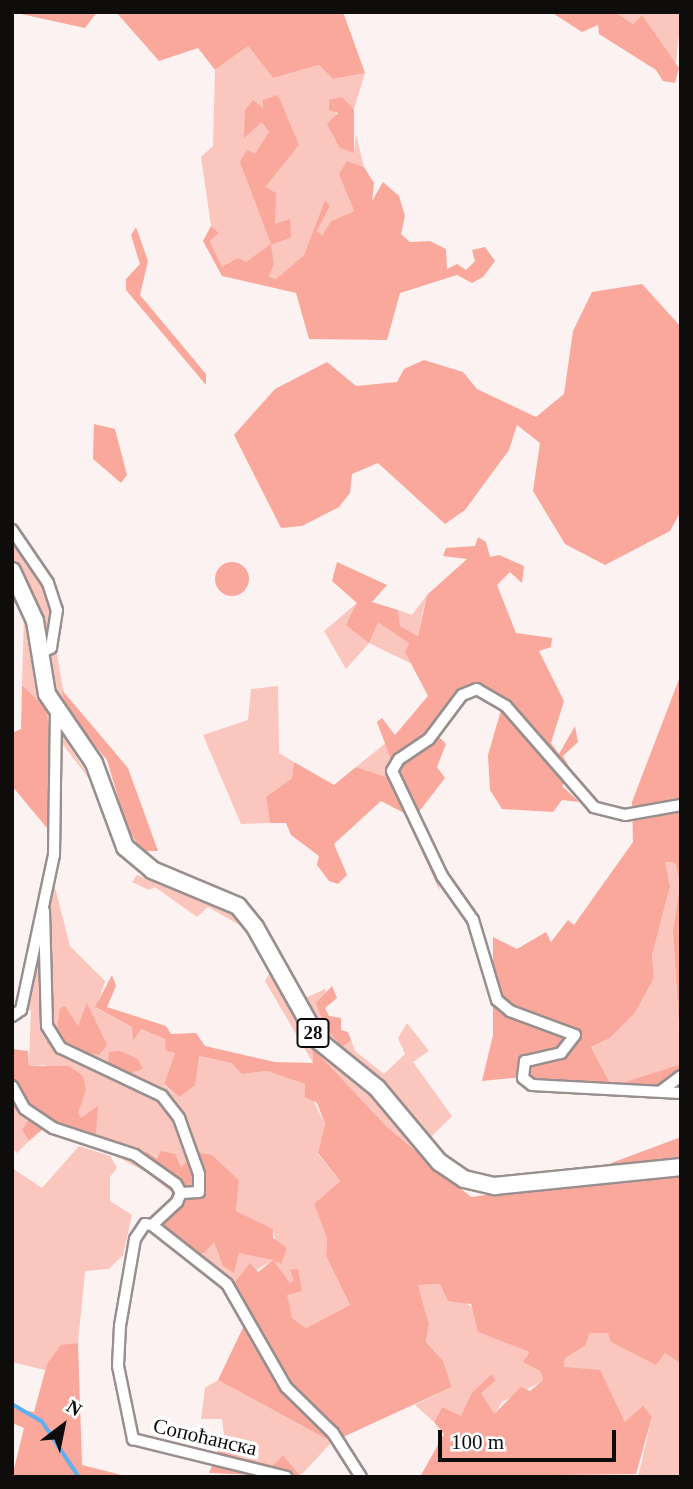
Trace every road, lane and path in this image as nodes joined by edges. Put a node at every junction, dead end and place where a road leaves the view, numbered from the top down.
1 (12, 530) edge
2 (12, 571) edge
3 (40, 653) junction
4 (56, 712) junction
5 (681, 805) edge
6 (44, 911) junction
7 (12, 1016) edge
8 (681, 1076) edge
9 (12, 1086) edge
10 (660, 1091) junction
11 (681, 1093) edge
12 (681, 1167) edge
13 (181, 1193) junction
14 (152, 1225) junction
15 (286, 1477) edge
16 (361, 1477) edge

1 - 3 street
2 - 3 main road, 28
3 - 4 main road, 28
4 - 6 street
4 - 12 main road, 28
5 - 10 street
6 - 7 street
6 - 13 street
8 - 10 street
9 - 13 street
10 - 11 street
13 - 14 street
14 - 15 street, Сопоћанска
14 - 16 street

